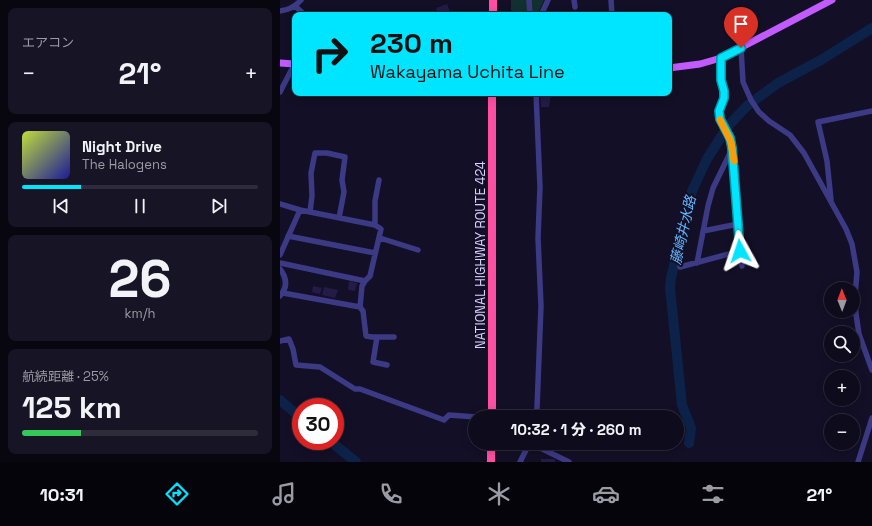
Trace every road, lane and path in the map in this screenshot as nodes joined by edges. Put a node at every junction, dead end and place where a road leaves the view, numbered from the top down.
1 (301, 0) edge
2 (493, 0) edge
3 (529, 0) edge
4 (548, 0) edge
5 (574, 0) edge
6 (611, 0) edge
7 (832, 0) edge
8 (295, 6) junction
9 (575, 7) dead end
10 (280, 12) edge
11 (301, 12) edge
12 (493, 12) edge
13 (530, 12) edge
14 (542, 12) edge
15 (612, 12) edge
16 (741, 48) junction
17 (721, 58) junction
18 (292, 63) edge
19 (280, 64) edge
20 (672, 68) edge
21 (292, 69) edge
22 (280, 92) edge
23 (492, 96) edge
24 (536, 96) edge
25 (872, 111) edge
26 (732, 148) junction
27 (379, 180) dead end
28 (832, 202) junction
29 (280, 204) edge
30 (300, 210) junction
31 (310, 212) junction
32 (339, 218) junction
33 (738, 224) junction
34 (376, 225) junction
35 (703, 231) junction
36 (288, 236) junction
37 (380, 238) junction
38 (418, 250) dead end
39 (740, 251) junction
40 (375, 253) junction
41 (280, 255) edge
42 (697, 262) junction
43 (280, 263) edge
44 (742, 266) dead end
45 (680, 267) dead end
46 (280, 269) edge
47 (365, 281) junction
48 (281, 294) edge
49 (360, 307) junction
50 (394, 336) dead end
51 (377, 337) junction
52 (280, 340) edge
53 (388, 365) dead end
54 (872, 370) edge
55 (492, 410) edge
56 (537, 410) edge
57 (468, 416) edge
58 (872, 418) edge
59 (491, 450) edge
60 (526, 450) edge
61 (544, 450) edge
62 (491, 462) edge
63 (520, 462) edge
64 (569, 462) edge
65 (858, 462) edge

1 - 8 street
2 - 12 highway
3 - 13 street
4 - 14 street
5 - 9 street
6 - 15 street
7 - 16 main road
8 - 10 street
8 - 11 street
16 - 17 main road
16 - 28 street
17 - 20 main road
17 - 26 street
18 - 19 main road
21 - 22 street
23 - 55 highway, NATIONAL HIGHWAY ROUTE 424
24 - 56 street
25 - 28 street
26 - 33 street
26 - 35 street
27 - 34 street
28 - 54 street
29 - 30 street
30 - 31 street
30 - 36 street
31 - 32 street
31 - 32 street
32 - 34 street
33 - 35 street
33 - 39 street
34 - 37 street
35 - 42 street
36 - 40 street
36 - 41 street
37 - 38 street
37 - 40 street
39 - 42 street
39 - 44 street
40 - 47 street
42 - 45 street
43 - 47 street
46 - 48 street
47 - 49 street
48 - 49 street
49 - 51 street
50 - 51 street
51 - 53 street
52 - 57 street
58 - 65 street
59 - 62 highway
60 - 63 street
61 - 64 street

